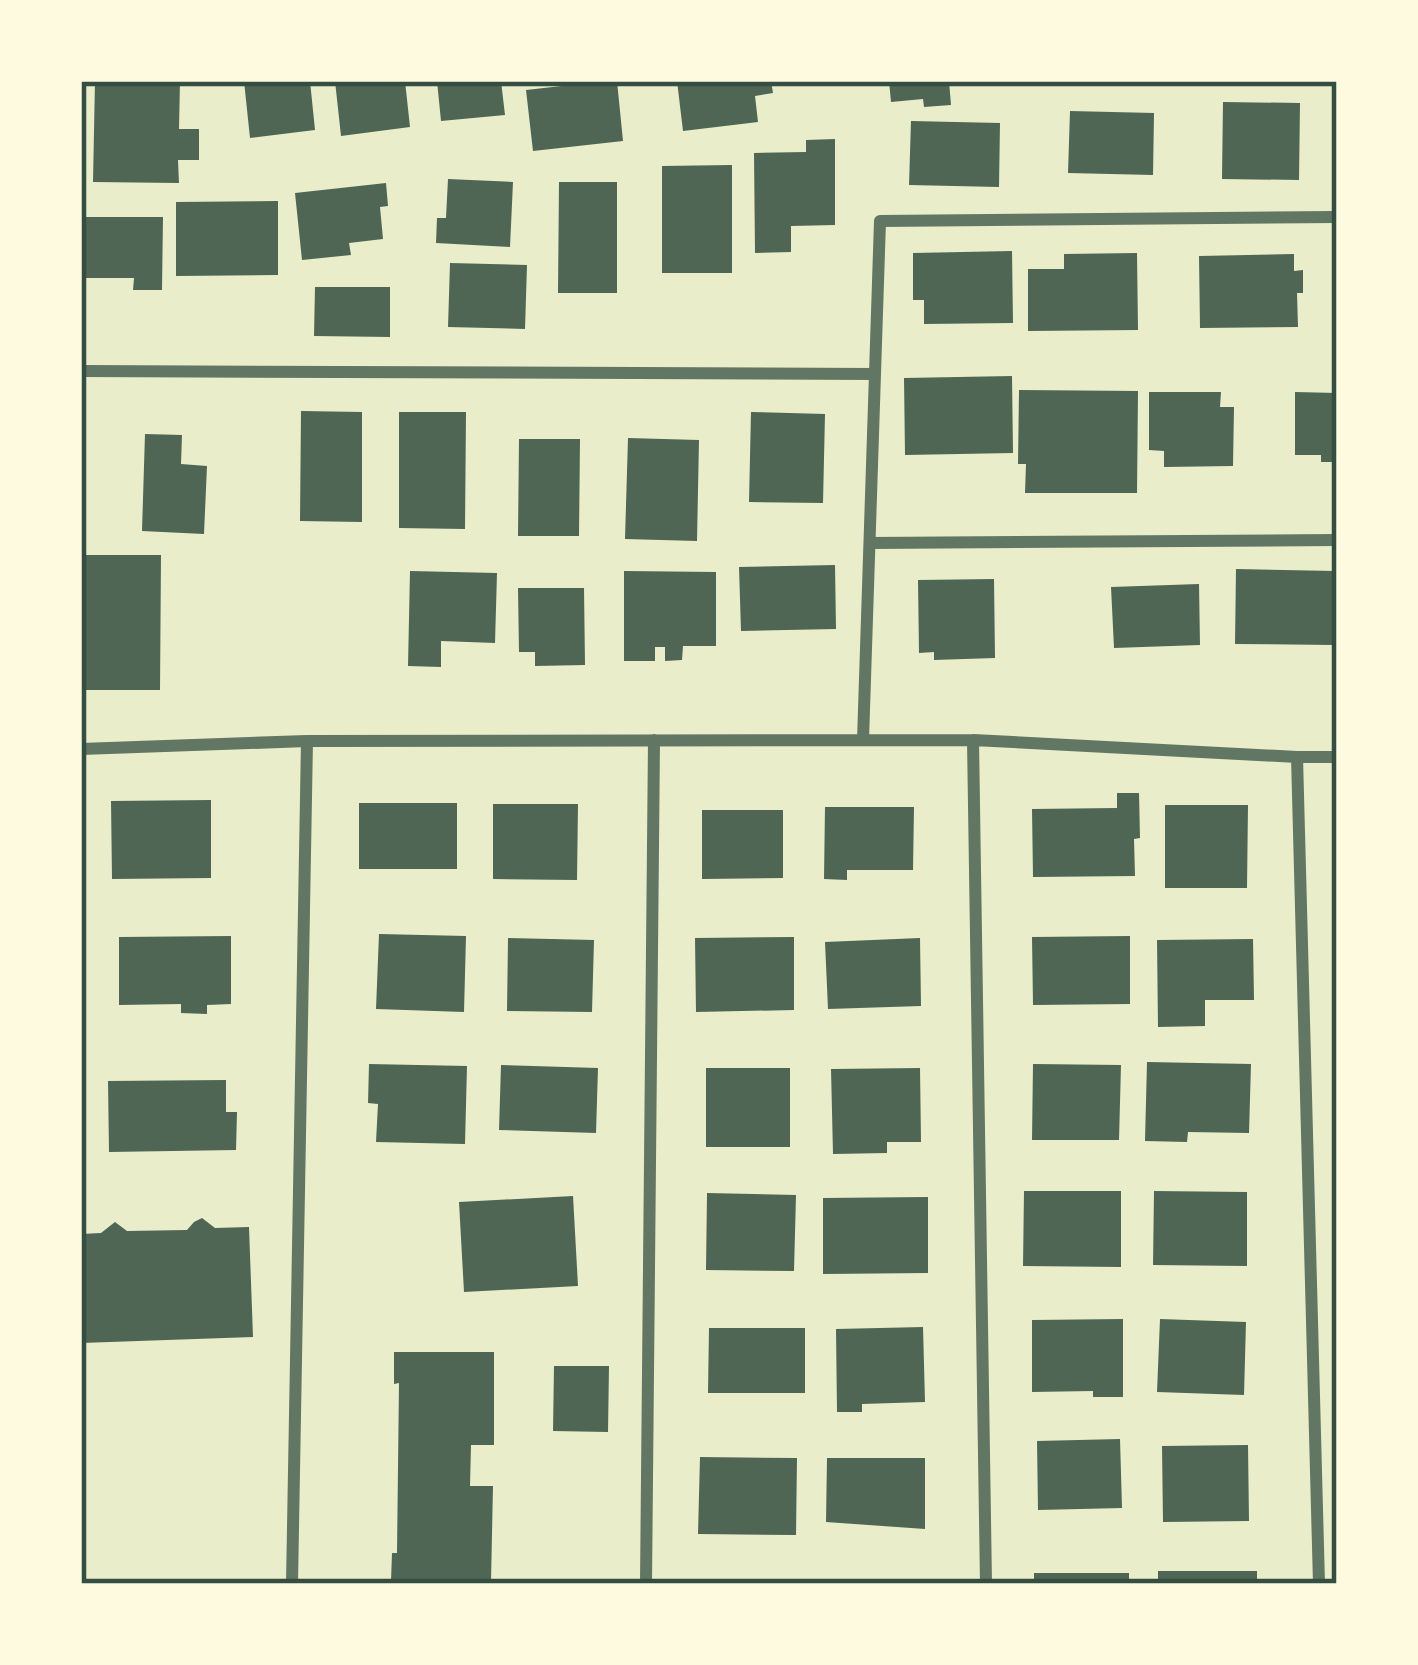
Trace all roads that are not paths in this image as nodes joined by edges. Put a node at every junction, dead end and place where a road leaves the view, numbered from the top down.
1 (1337, 217) edge
2 (81, 371) edge
3 (875, 374) junction
4 (1337, 540) edge
5 (870, 543) junction
6 (654, 740) junction
7 (863, 740) junction
8 (974, 740) junction
9 (307, 741) junction
10 (81, 749) edge
11 (1297, 757) junction
12 (1337, 757) edge
13 (292, 1584) edge
14 (646, 1584) edge
15 (986, 1584) edge
16 (1319, 1584) edge

1 - 3 street
2 - 3 street
3 - 5 street
4 - 5 street
5 - 7 street
6 - 7 street
6 - 9 street
6 - 14 street
7 - 8 street
8 - 11 street
8 - 15 street
9 - 10 street
9 - 13 street
11 - 12 street
11 - 16 street

